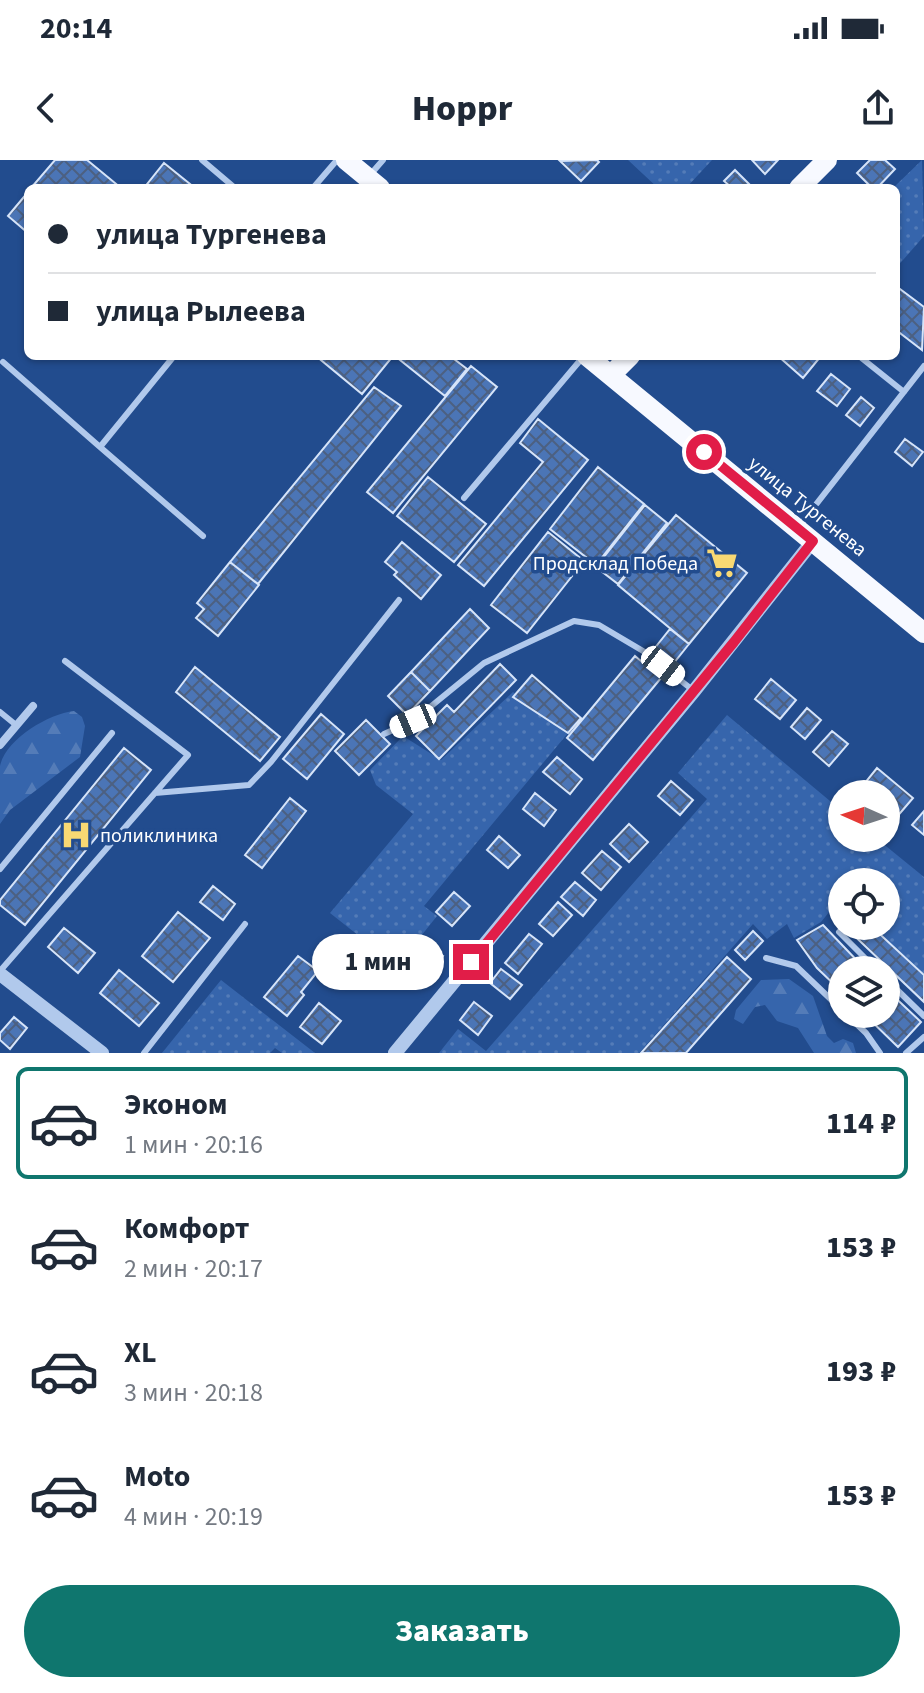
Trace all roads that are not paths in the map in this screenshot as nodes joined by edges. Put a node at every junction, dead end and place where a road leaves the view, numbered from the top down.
1 (202, 160) edge
2 (337, 160) edge
3 (346, 160) edge
4 (383, 160) edge
5 (827, 160) edge
6 (374, 183) edge
7 (230, 184) edge
8 (316, 184) edge
9 (803, 184) edge
10 (171, 360) edge
11 (582, 360) edge
12 (590, 360) edge
13 (626, 360) edge
14 (864, 360) edge
15 (3, 362) dead end
16 (924, 366) edge
17 (611, 375) junction
18 (904, 392) junction
19 (100, 447) junction
20 (464, 498) dead end
21 (805, 535) junction
22 (203, 536) dead end
23 (399, 600) dead end
24 (924, 633) edge
25 (65, 661) dead end
26 (694, 691) junction
27 (33, 706) dead end
28 (0, 712) edge
29 (16, 725) junction
30 (112, 733) dead end
31 (384, 734) dead end
32 (0, 745) edge
33 (155, 793) junction
34 (0, 869) edge
35 (245, 924) dead end
36 (847, 940) edge
37 (863, 956) edge
38 (766, 958) dead end
39 (0, 972) edge
40 (900, 993) edge
41 (828, 997) edge
42 (924, 1016) edge
43 (861, 1028) edge
44 (924, 1037) edge
45 (102, 1053) edge
46 (144, 1053) edge
47 (395, 1053) edge
48 (880, 1053) edge
49 (906, 1053) edge

1 - 7 lane
2 - 8 lane
3 - 6 main road
4 - 6 lane
5 - 9 main road
10 - 19 lane
11 - 20 lane
12 - 17 main road, улица Тургенева
13 - 17 main road
14 - 18 lane
15 - 19 lane
16 - 18 lane
17 - 21 main road, улица Тургенева
18 - 21 lane
19 - 22 lane
21 - 24 main road, улица Тургенева
21 - 26 street
23 - 33 lane
25 - 33 lane
26 - 31 lane
26 - 47 street
27 - 29 street
28 - 29 lane
29 - 32 street
30 - 34 lane
33 - 39 lane
35 - 46 lane
36 - 37 lane
38 - 41 lane
39 - 45 street
40 - 42 lane
43 - 48 lane
44 - 49 lane

